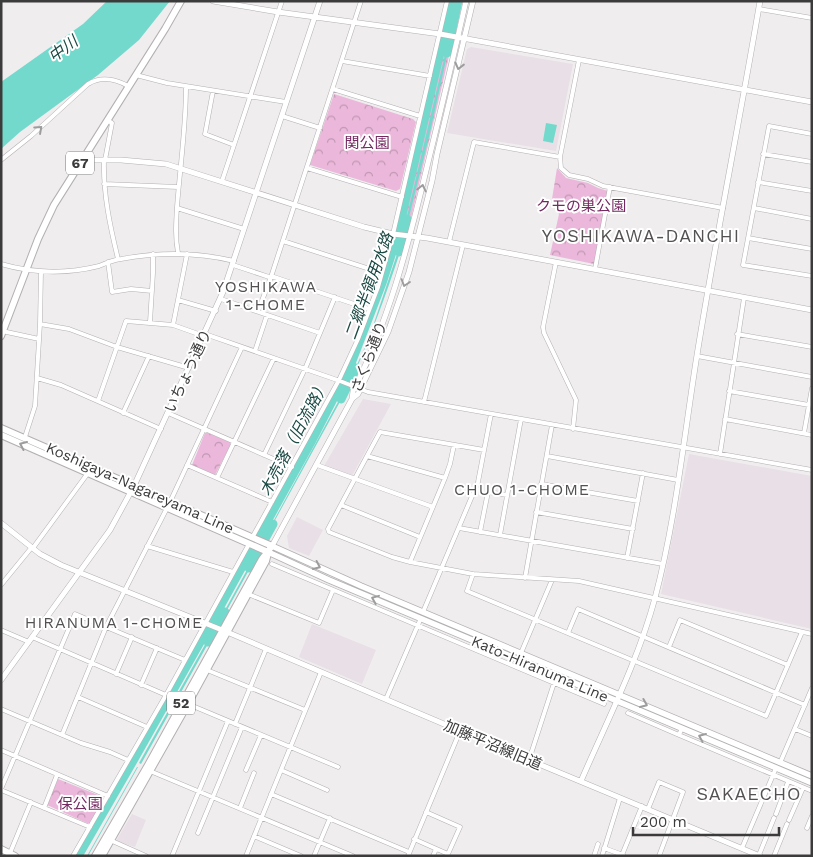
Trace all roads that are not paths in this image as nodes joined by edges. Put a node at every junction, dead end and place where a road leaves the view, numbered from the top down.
1 (181, 1) edge
2 (214, 1) edge
3 (282, 1) edge
4 (320, 1) edge
5 (362, 1) edge
6 (447, 1) edge
7 (466, 1) edge
8 (473, 1) edge
9 (760, 1) edge
10 (759, 8) junction
11 (278, 12) junction
12 (314, 17) junction
13 (812, 18) edge
14 (355, 23) junction
15 (441, 34) junction
16 (456, 37) junction
17 (465, 39) junction
18 (579, 60) junction
19 (342, 62) junction
20 (136, 75) junction
21 (430, 76) junction
22 (128, 86) junction
23 (186, 87) junction
24 (333, 89) junction
25 (213, 90) junction
26 (745, 90) junction
27 (250, 96) junction
28 (286, 102) junction
29 (812, 102) edge
30 (282, 116) junction
31 (420, 116) junction
32 (107, 120) junction
33 (320, 128) junction
34 (812, 134) edge
35 (234, 145) junction
36 (763, 154) junction
37 (560, 157) junction
38 (1, 160) edge
39 (82, 160) junction
40 (104, 160) junction
41 (812, 162) edge
42 (180, 168) junction
43 (307, 168) junction
44 (222, 181) junction
45 (758, 182) junction
46 (104, 184) junction
47 (178, 187) junction
48 (610, 187) junction
49 (812, 191) edge
50 (257, 192) junction
51 (402, 197) junction
52 (295, 205) junction
53 (177, 208) junction
54 (724, 208) junction
55 (754, 208) junction
56 (812, 219) edge
57 (245, 229) junction
58 (394, 233) junction
59 (409, 235) junction
60 (418, 237) junction
61 (748, 238) junction
62 (283, 240) junction
63 (449, 242) junction
64 (463, 245) junction
65 (812, 249) edge
66 (178, 253) junction
67 (153, 254) junction
68 (187, 254) junction
69 (118, 259) junction
70 (108, 262) junction
71 (556, 262) junction
72 (234, 263) junction
73 (1, 264) edge
74 (595, 269) junction
75 (26, 271) junction
76 (41, 272) junction
77 (382, 273) junction
78 (812, 276) edge
79 (271, 277) junction
80 (152, 291) junction
81 (708, 291) junction
82 (335, 297) junction
83 (744, 298) junction
84 (221, 299) junction
85 (178, 300) junction
86 (370, 309) junction
87 (812, 310) edge
88 (216, 311) junction
89 (258, 311) junction
90 (267, 315) junction
91 (150, 322) junction
92 (40, 324) junction
93 (173, 325) junction
94 (2, 333) edge
95 (320, 333) junction
96 (738, 334) junction
97 (205, 335) junction
98 (39, 339) junction
99 (117, 347) junction
100 (242, 347) junction
101 (812, 347) edge
102 (255, 351) junction
103 (150, 356) junction
104 (697, 356) junction
105 (274, 358) junction
106 (733, 363) junction
107 (189, 368) junction
108 (305, 369) junction
109 (812, 377) edge
110 (37, 378) junction
111 (340, 380) junction
112 (356, 387) junction
113 (812, 388) edge
114 (729, 391) junction
115 (98, 401) junction
116 (424, 402) junction
117 (809, 405) junction
118 (124, 413) junction
119 (168, 413) junction
120 (491, 414) junction
121 (520, 419) junction
122 (725, 419) junction
123 (552, 425) junction
124 (1, 428) edge
125 (204, 428) junction
126 (161, 429) junction
127 (573, 429) junction
128 (804, 433) junction
129 (812, 434) edge
130 (1, 435) edge
131 (25, 438) junction
132 (234, 442) junction
133 (454, 445) junction
134 (684, 448) junction
135 (484, 450) junction
136 (720, 454) junction
137 (264, 455) junction
138 (367, 456) junction
139 (547, 456) junction
140 (317, 465) junction
141 (187, 466) junction
142 (292, 467) junction
143 (812, 470) edge
144 (643, 473) junction
145 (88, 474) junction
146 (217, 478) junction
147 (445, 478) junction
148 (354, 479) junction
149 (678, 480) junction
150 (542, 484) junction
151 (133, 489) junction
152 (507, 495) junction
153 (638, 501) junction
154 (170, 502) junction
155 (272, 502) junction
156 (341, 505) junction
157 (433, 507) junction
158 (167, 508) junction
159 (536, 512) junction
160 (1, 523) edge
161 (459, 528) junction
162 (632, 529) junction
163 (480, 532) junction
164 (500, 535) junction
165 (420, 537) junction
166 (531, 541) junction
167 (251, 542) junction
168 (148, 546) junction
169 (32, 548) junction
170 (268, 549) junction
171 (627, 558) junction
172 (410, 562) junction
173 (272, 564) dead end
174 (663, 564) junction
175 (441, 568) junction
176 (233, 572) junction
177 (79, 573) junction
178 (473, 574) junction
179 (524, 578) junction
180 (552, 580) junction
181 (1, 585) edge
182 (333, 590) junction
183 (124, 591) junction
184 (359, 592) junction
185 (248, 594) junction
186 (654, 599) junction
187 (355, 600) junction
188 (422, 615) junction
189 (535, 619) junction
190 (206, 623) junction
191 (417, 625) junction
192 (106, 626) junction
193 (1, 630) edge
194 (222, 630) junction
195 (802, 632) junction
196 (568, 633) junction
197 (812, 634) edge
198 (642, 636) junction
199 (132, 637) junction
200 (30, 640) junction
201 (157, 648) junction
202 (669, 648) junction
203 (266, 649) junction
204 (60, 650) junction
205 (520, 656) junction
206 (186, 660) junction
207 (633, 660) junction
208 (91, 663) junction
209 (788, 665) junction
210 (516, 667) junction
211 (206, 670) junction
212 (321, 672) junction
213 (116, 674) junction
214 (1, 680) edge
215 (554, 683) junction
216 (141, 684) junction
217 (249, 687) junction
218 (812, 688) edge
219 (588, 690) junction
220 (776, 693) junction
221 (618, 694) junction
222 (166, 695) junction
223 (586, 696) junction
224 (78, 697) junction
225 (386, 699) junction
226 (615, 701) junction
227 (188, 704) junction
228 (604, 704) dead end
229 (805, 705) junction
230 (1, 709) edge
231 (305, 710) junction
232 (628, 713) dead end
233 (29, 721) junction
234 (228, 721) junction
235 (235, 724) junction
236 (147, 727) junction
237 (242, 727) junction
238 (682, 728) junction
239 (795, 729) junction
240 (460, 731) junction
241 (62, 735) junction
242 (261, 735) junction
243 (679, 735) junction
244 (812, 736) edge
245 (290, 747) junction
246 (1, 750) edge
247 (14, 756) junction
248 (128, 760) junction
249 (529, 760) junction
250 (778, 765) junction
251 (338, 767) dead end
252 (246, 770) dead end
253 (281, 770) junction
254 (150, 771) junction
255 (254, 773) dead end
256 (57, 775) junction
257 (774, 775) junction
258 (812, 776) edge
259 (581, 781) junction
260 (788, 782) junction
261 (812, 783) edge
262 (803, 788) junction
263 (1, 790) edge
264 (328, 790) dead end
265 (199, 792) junction
266 (812, 792) edge
267 (271, 794) junction
268 (108, 796) junction
269 (213, 797) junction
270 (620, 798) junction
271 (31, 802) junction
272 (642, 806) junction
273 (44, 808) junction
274 (240, 808) junction
275 (648, 809) junction
276 (426, 812) junction
277 (812, 816) edge
278 (262, 817) junction
279 (330, 818) junction
280 (672, 819) junction
281 (90, 827) junction
282 (807, 828) dead end
283 (198, 833) dead end
284 (254, 836) junction
285 (414, 839) junction
286 (110, 840) junction
287 (320, 842) junction
288 (598, 844) dead end
289 (604, 848) junction
290 (742, 848) junction
291 (1, 849) edge
292 (436, 849) junction
293 (12, 854) edge
294 (408, 854) edge
295 (623, 855) edge
296 (757, 855) edge
297 (73, 856) edge
298 (95, 856) edge
299 (102, 856) edge
300 (146, 856) edge
301 (172, 856) edge
302 (246, 856) edge
303 (301, 856) edge
304 (314, 856) edge
305 (353, 856) edge
306 (434, 856) edge
307 (594, 856) edge
308 (602, 856) edge
309 (658, 856) edge
310 (774, 856) edge

1 - 20 main road, 67
2 - 11 street
3 - 11 street
4 - 12 street, いちょう通り
5 - 14 street
6 - 15 street
7 - 16 street, さくら通り
8 - 17 street, さくら通り
9 - 10 street
10 - 13 street
10 - 26 street
11 - 12 street
11 - 27 street
12 - 14 street
12 - 28 street, いちょう通り
14 - 15 street
14 - 19 street
15 - 16 street
15 - 21 street
16 - 17 street
59 -> 16 street, さくら通り
17 - 18 street
17 -> 60 street, さくら通り
18 - 26 street
18 - 37 street
19 - 21 street
19 - 24 street
20 - 22 main road, 67
20 - 23 street
21 - 31 street
22 - 32 main road, 67
38 -> 22 street
23 - 25 street
23 - 42 street
24 - 31 street
24 - 33 street
25 - 27 street
25 - 35 street
26 - 29 street
26 - 54 street
27 - 28 street
27 - 35 street
28 - 30 street, いちょう通り
30 - 33 street
30 - 50 street, いちょう通り
31 - 51 street
32 - 39 main road, 67
32 - 40 street
33 - 43 street
34 - 36 street
35 - 44 street
36 - 41 street
36 - 45 street
37 - 48 street
37 - 63 street
39 - 40 street
39 - 75 main road, 67
40 - 42 street
40 - 46 street
42 - 44 street
42 - 47 street
43 - 51 street
43 - 52 street
44 - 50 street
45 - 49 street
45 - 55 street
46 - 47 street
46 - 69 street
47 - 53 street
48 - 54 street
48 - 74 street
50 - 52 street
50 - 57 street, いちょう通り
51 - 58 street
52 - 58 street
52 - 62 street
53 - 57 street
53 - 66 street
54 - 81 street
55 - 56 street
55 - 61 street
57 - 72 street, いちょう通り
58 - 59 street
58 - 77 street
59 - 60 street
59 - 112 street, さくら通り
60 - 63 street
60 -> 112 street, さくら通り
61 - 65 street
61 - 78 street
62 - 77 street
62 - 79 street
63 - 64 street
64 - 71 street
64 - 116 street
66 - 67 street
66 - 68 street
67 - 69 street
67 - 80 street
68 - 72 street
68 - 85 street
69 - 70 street
70 - 76 street
70 - 80 street
71 - 74 street
71 - 127 street
72 - 79 street
72 - 84 street, いちょう通り
73 - 75 street
74 - 81 street
75 - 76 street
75 - 94 main road, 67
76 - 92 street
77 - 86 street
79 - 82 street
79 - 89 street
80 - 91 street
81 - 83 street
81 - 104 street
82 - 86 street
82 - 95 street
83 - 87 street
83 - 96 street
84 - 88 street, いちょう通り
84 - 89 street
85 - 88 street
85 - 93 street
86 - 111 street
88 - 97 street, いちょう通り
89 - 90 street
90 - 95 street
90 - 102 street
91 - 93 street
91 - 99 street
92 - 98 street
92 - 99 street
93 - 97 street
94 - 98 street
95 - 108 street
96 - 101 street
96 - 106 street
97 - 100 street
97 - 107 street, いちょう通り
98 - 110 street
99 - 103 street
99 - 115 street
100 - 102 street
100 - 125 street
102 - 105 street
103 - 107 street
103 - 118 street
104 - 106 street
104 - 134 street
105 - 108 street
105 - 132 street
106 - 109 street
106 - 114 street
107 - 119 street, いちょう通り
108 - 111 street
108 - 137 street
110 - 115 street
110 - 131 street
111 - 112 street
111 - 142 street
112 - 116 street
112 - 140 street, さくら通り
113 - 117 street
114 - 117 street
114 - 122 street
115 - 118 street
116 - 120 street
117 - 128 street
118 - 126 street
119 - 125 street
119 - 126 street, いちょう通り
120 - 121 street
120 - 135 street
121 - 123 street
121 - 152 street
122 - 128 street
122 - 136 street
123 - 127 street
123 - 139 street
124 - 131 main road, Koshigaya-Nagareyama Line
125 - 132 street
125 - 141 street
126 - 151 street, いちょう通り
127 - 134 street
128 - 129 street
145 -> 130 main road, Koshigaya-Nagareyama Line
131 - 151 main road, Koshigaya-Nagareyama Line
132 - 137 street
132 - 146 street
133 - 135 street
133 - 138 street
133 - 147 street
134 - 136 street
134 - 149 street
135 - 161 street
136 - 143 street
137 - 142 street
138 - 147 street
138 - 148 street
139 - 144 street
139 - 150 street
140 - 148 street
140 - 170 street, さくら通り
141 - 146 street
141 - 154 street
142 - 155 street
144 - 149 street
144 - 153 street
145 - 151 main road, Koshigaya-Nagareyama Line
145 - 169 street
146 - 155 street
147 - 157 street
148 - 156 street
148 - 157 street
149 - 174 street
150 - 153 street
150 - 159 street
151 - 154 main road, Koshigaya-Nagareyama Line
151 - 158 main road, Koshigaya-Nagareyama Line
151 - 177 street, いちょう通り
152 - 163 street
152 - 164 street
153 - 162 street
154 - 167 main road, Koshigaya-Nagareyama Line
155 - 167 street
156 - 165 street
156 - 172 street
157 - 165 street
158 - 167 main road, Koshigaya-Nagareyama Line
158 - 168 street
159 - 162 street
159 - 166 street
160 - 169 street, 加藤平沼線旧道
161 - 163 street
161 - 175 street
162 - 171 street
163 - 164 street
164 - 166 street
165 - 172 street
166 - 171 street
166 - 179 street
167 - 170 main road, Koshigaya-Nagareyama Line
167 - 170 main road, Koshigaya-Nagareyama Line
167 - 176 street
168 - 176 street
168 - 183 street
169 - 177 street, 加藤平沼線旧道
169 - 181 street
170 - 184 main road, Kato-Hiranuma Line
170 - 185 main road, 52
170 -> 188 main road, Kato-Hiranuma Line
170 - 194 main road, 52
171 - 174 street
172 - 175 street
173 - 182 street
174 - 186 street
175 - 178 street
175 - 188 street
176 - 190 street
177 - 183 street, 加藤平沼線旧道
177 - 200 street, いちょう通り
178 - 179 street
178 - 189 street
179 - 180 street
180 - 186 street
180 - 189 street
182 - 185 street
182 - 187 street
183 - 190 street, 加藤平沼線旧道
183 - 192 street
184 - 187 street
188 -> 184 main road, Kato-Hiranuma Line
185 - 194 main road, 52
186 - 195 street
186 - 198 street
187 - 191 street
188 - 191 street
188 - 205 main road, Kato-Hiranuma Line
189 - 196 street
189 - 205 street
190 - 194 street, 加藤平沼線旧道
190 - 206 street
191 - 210 street
191 - 225 street
192 - 199 street
192 - 204 street
192 - 208 street
193 - 200 street
194 - 203 street, 加藤平沼線旧道
194 - 211 main road, 52
194 - 298 main road, 52
195 - 197 street
195 - 209 street
196 - 198 street
196 - 207 street
198 - 202 street
198 - 207 street
199 - 201 street
199 - 213 street
200 - 204 street
200 - 214 street, いちょう通り
201 - 206 street
201 - 216 street
202 - 209 street
202 - 220 street
203 - 212 street, 加藤平沼線旧道
203 - 217 street
204 - 208 street
204 - 233 street
205 - 210 street
205 - 219 main road, Kato-Hiranuma Line
205 - 221 main road, Kato-Hiranuma Line
206 - 222 street
207 - 220 street
207 - 221 street
208 - 213 street
208 - 224 street
209 - 220 street
210 - 215 street
211 - 217 street
211 - 227 main road, 52
212 - 225 street, 加藤平沼線旧道
212 - 231 street
213 - 216 street
215 - 223 street
215 - 249 street
216 - 222 street
217 - 231 street
217 - 235 street
218 - 229 street
219 - 223 street
219 - 226 main road, Kato-Hiranuma Line
220 - 229 street
221 - 226 street
221 -> 250 main road, Kato-Hiranuma Line
222 - 236 street
223 - 228 street
224 - 236 street
224 - 241 street
225 - 240 street, 加藤平沼線旧道
226 - 238 main road, Kato-Hiranuma Line
226 - 259 street
227 - 234 street
227 - 254 main road, 52
229 - 239 street
230 - 233 street
231 - 245 street
232 - 243 street
233 - 241 street
233 - 247 street
234 - 235 street
234 - 265 street
235 - 237 street
236 - 248 street
237 - 242 street
237 - 269 street
238 - 243 street
250 -> 238 main road, Kato-Hiranuma Line
239 - 244 street
239 - 250 street
240 - 249 street, 加藤平沼線旧道
240 - 276 street
241 - 248 street
242 - 245 street
242 - 252 street
243 - 257 street
245 - 251 street
245 - 253 street
246 - 247 street
247 - 256 street
247 - 263 street
248 - 268 street
249 - 259 street, 加藤平沼線旧道
250 - 257 street
250 - 258 main road, Kato-Hiranuma Line
250 - 261 main road, Kato-Hiranuma Line
253 - 264 street
253 - 267 street
254 - 265 street
254 - 286 main road, 52
255 - 274 street
256 - 268 street
256 - 273 street
257 - 260 street
257 - 290 street
259 - 270 street, 加藤平沼線旧道
260 - 262 street
260 - 296 street
262 - 266 street
262 - 310 street
263 - 271 street
265 - 269 street
265 - 301 street
267 - 278 street
267 - 279 street
268 - 281 street
269 - 274 street
269 - 283 street
270 - 272 street, 加藤平沼線旧道
270 - 289 street
271 - 273 street
271 - 293 street
272 - 275 street, 加藤平沼線旧道
272 - 295 street
273 - 281 street
274 - 278 street
275 - 280 street, 加藤平沼線旧道
275 - 280 street
276 - 285 street
276 - 292 street
277 - 282 street
278 - 284 street
278 - 287 street
279 - 287 street
279 - 294 street
280 - 290 street, 加藤平沼線旧道
280 - 309 street
281 - 297 street
284 - 302 street
284 - 303 street
285 - 292 street
285 - 294 street
286 - 299 main road, 52
286 - 300 street
287 - 304 street
287 - 305 street
288 - 307 street
289 - 295 street
289 - 308 street
290 - 296 street, 加藤平沼線旧道
291 - 293 main road
292 - 306 street

